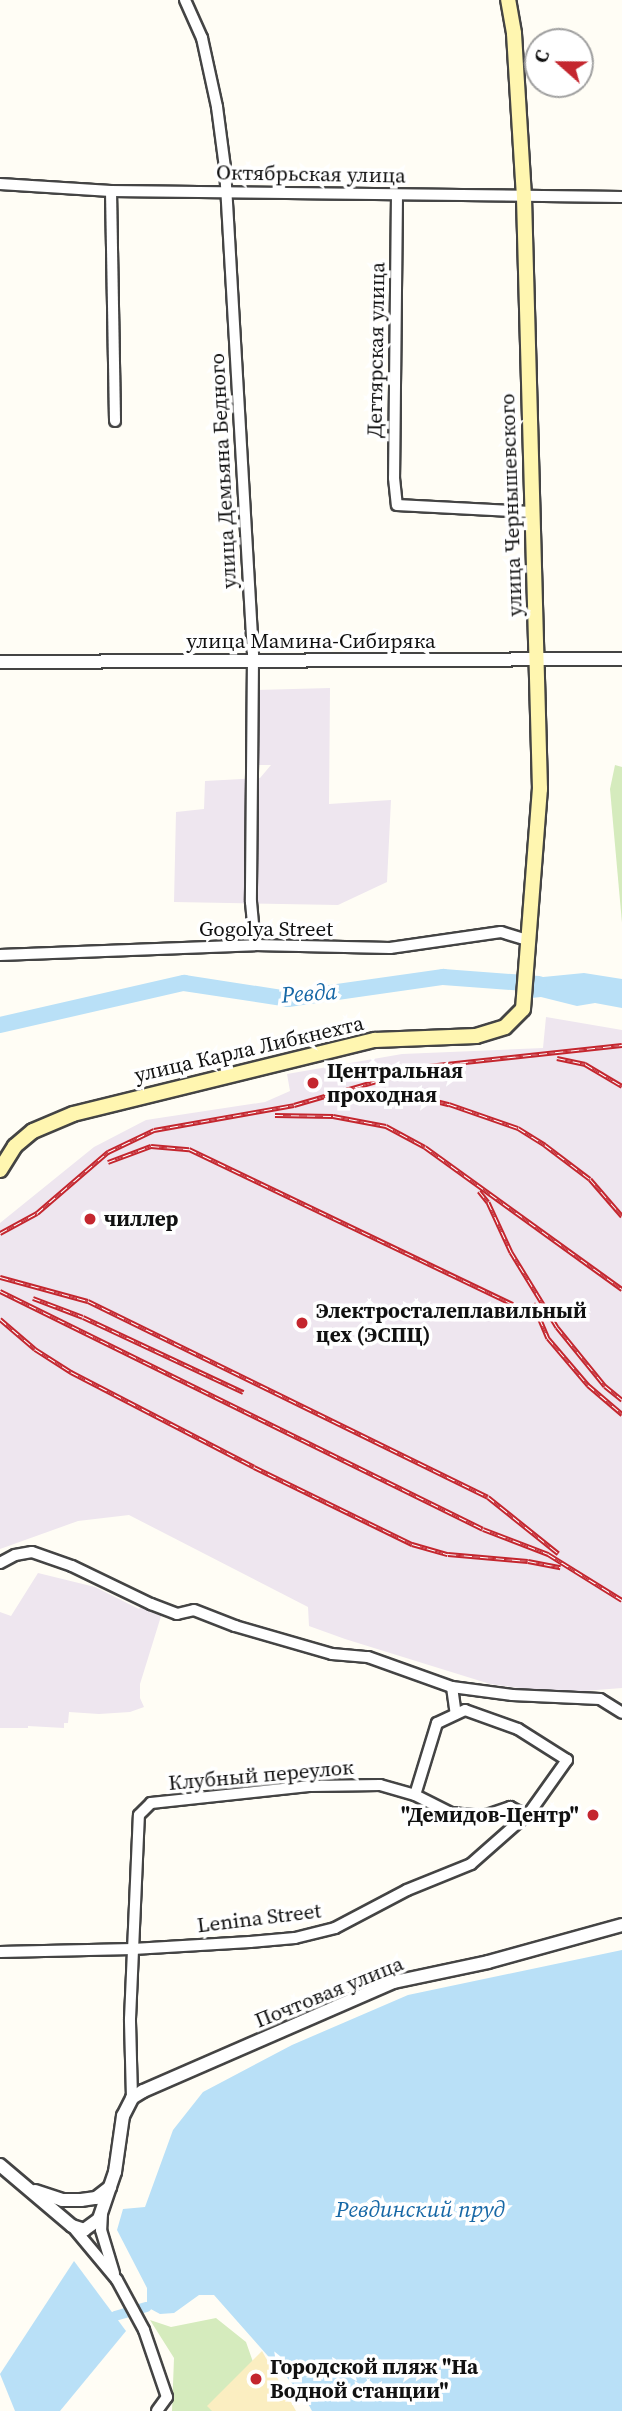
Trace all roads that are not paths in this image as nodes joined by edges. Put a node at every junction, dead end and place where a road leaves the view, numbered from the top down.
1 (185, 0) edge
2 (508, 0) edge
3 (0, 184) edge
4 (111, 191) junction
5 (225, 193) junction
6 (397, 195) junction
7 (524, 197) junction
8 (622, 197) edge
9 (116, 421) dead end
10 (531, 512) junction
11 (253, 659) junction
12 (622, 659) edge
13 (536, 660) junction
14 (0, 662) edge
15 (255, 945) junction
16 (530, 948) junction
17 (0, 955) edge
18 (523, 1009) joint
19 (0, 1170) edge
20 (0, 1563) edge
21 (452, 1687) junction
22 (622, 1713) edge
23 (456, 1714) junction
24 (415, 1795) junction
25 (518, 1823) junction
26 (622, 1925) edge
27 (133, 1949) junction
28 (0, 1952) edge
29 (132, 2098) junction
30 (0, 2165) edge
31 (110, 2186) junction
32 (30, 2190) junction
33 (81, 2200) junction
34 (102, 2211) junction
35 (72, 2226) junction
36 (118, 2282) junction
37 (158, 2411) edge

1 - 5 street, улица Демьяна Бедного
2 - 7 main road, улица Чернышевского
3 - 4 street, Октябрьская улица
4 - 5 street, Октябрьская улица
4 - 9 street
5 - 6 street, Октябрьская улица
5 - 11 street, улица Демьяна Бедного
6 - 7 street, Октябрьская улица
6 - 10 street, Дегтярская улица
7 - 8 street, Октябрьская улица
7 - 10 main road, улица Чернышевского
10 - 13 main road, улица Чернышевского
11 - 13 street, улица Мамина-Сибиряка
11 - 14 street, улица Мамина-Сибиряка
11 - 15 street, улица Демьяна Бедного
12 - 13 street, улица Мамина-Сибиряка
13 - 16 main road, улица Чернышевского
15 - 16 street, Gogolya Street
15 - 17 street, Gogolya Street
16 - 18 main road, улица Чернышевского
18 - 19 main road, улица Карла Либкнехта
20 - 21 street
21 - 22 street
21 - 23 street
23 - 24 street
23 - 25 street, Lenina Street
24 - 25 street, Клубный переулок
24 - 27 street, Клубный переулок
25 - 27 street, Lenina Street
26 - 29 street, Почтовая улица
27 - 28 street, Lenina Street
27 - 29 street
29 - 31 street
30 - 32 street
31 - 33 street
31 - 34 street
32 - 33 street
32 - 35 street
33 - 34 street
33 - 35 street
34 - 35 street
34 - 36 street
35 - 36 street
36 - 37 street

